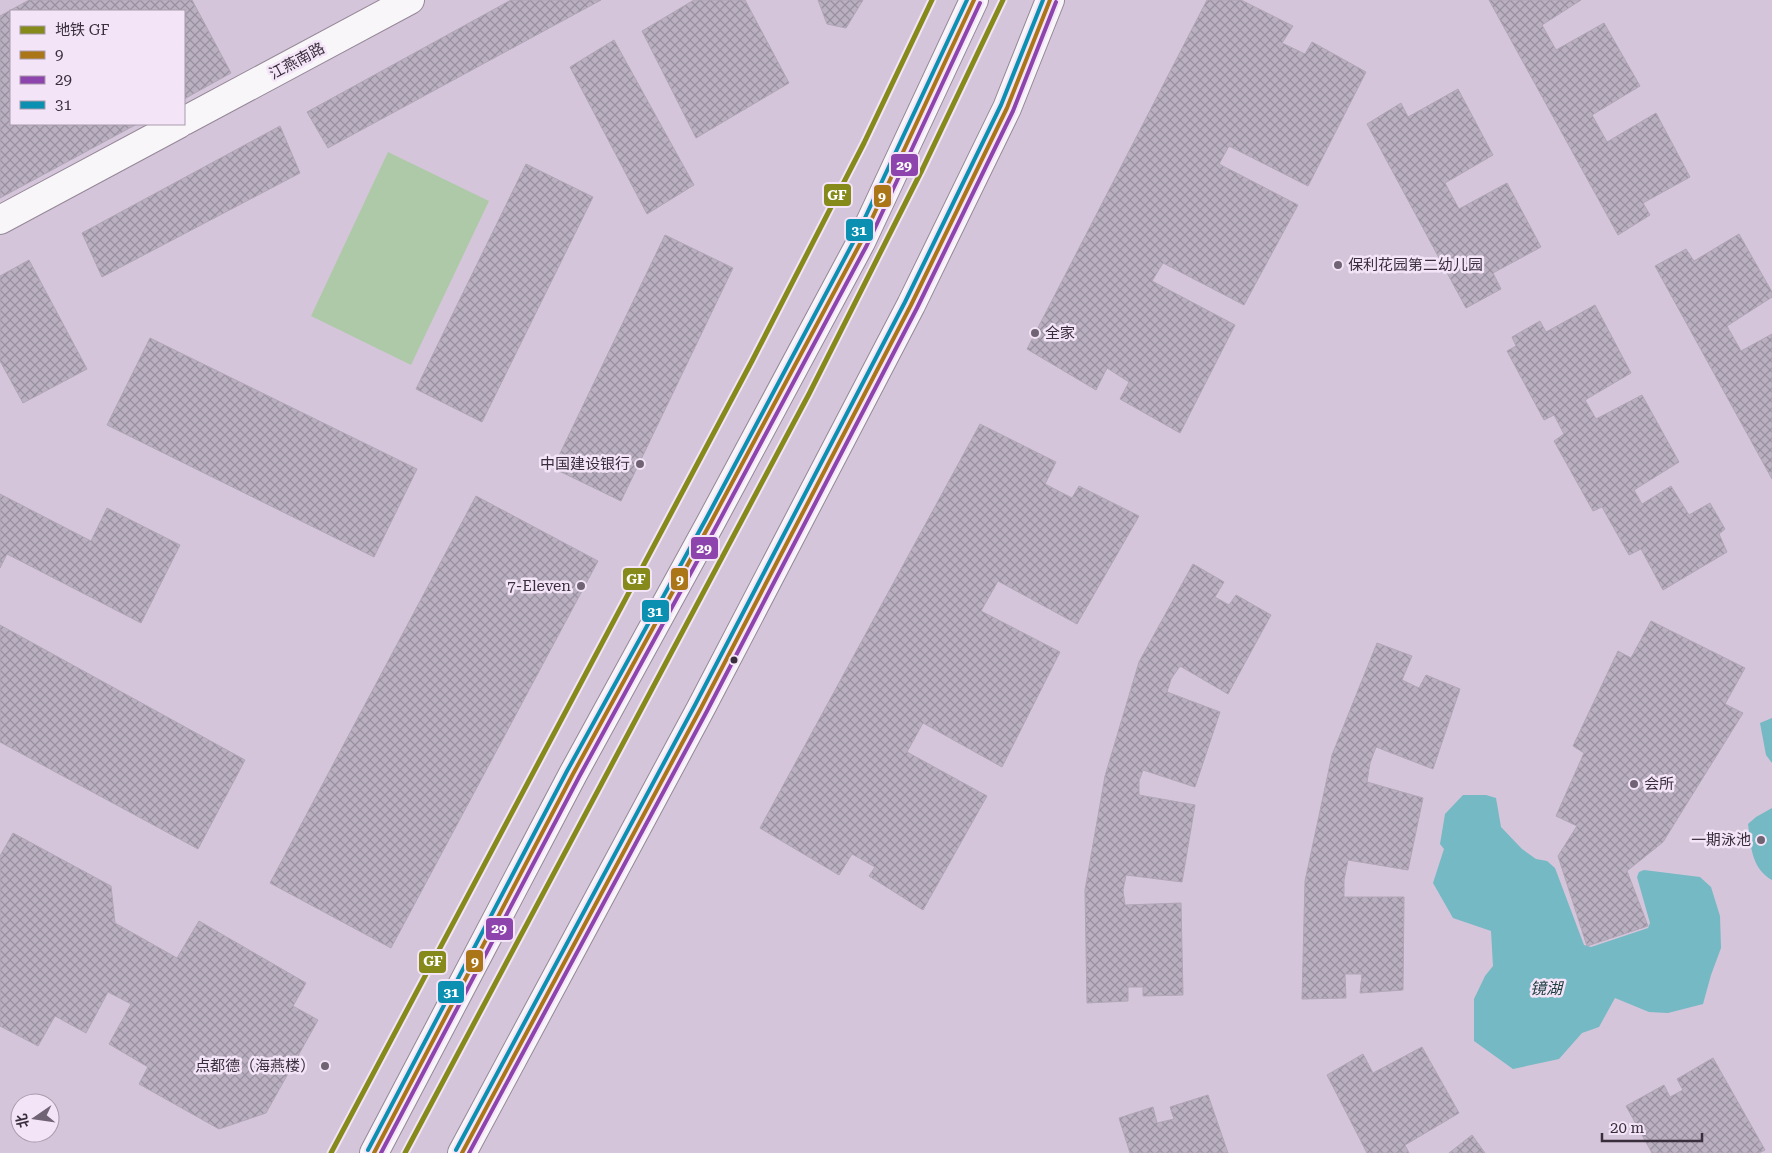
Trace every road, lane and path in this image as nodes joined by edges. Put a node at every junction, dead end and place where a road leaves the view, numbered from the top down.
1 (410, 0) edge
2 (974, 0) edge
3 (1050, 0) edge
4 (185, 120) edge
5 (177, 125) edge
6 (0, 220) edge
7 (374, 1153) edge
8 (462, 1153) edge

1 - 4 main road, 江燕南路
2 - 7 main road
3 - 8 main road
5 - 6 main road

